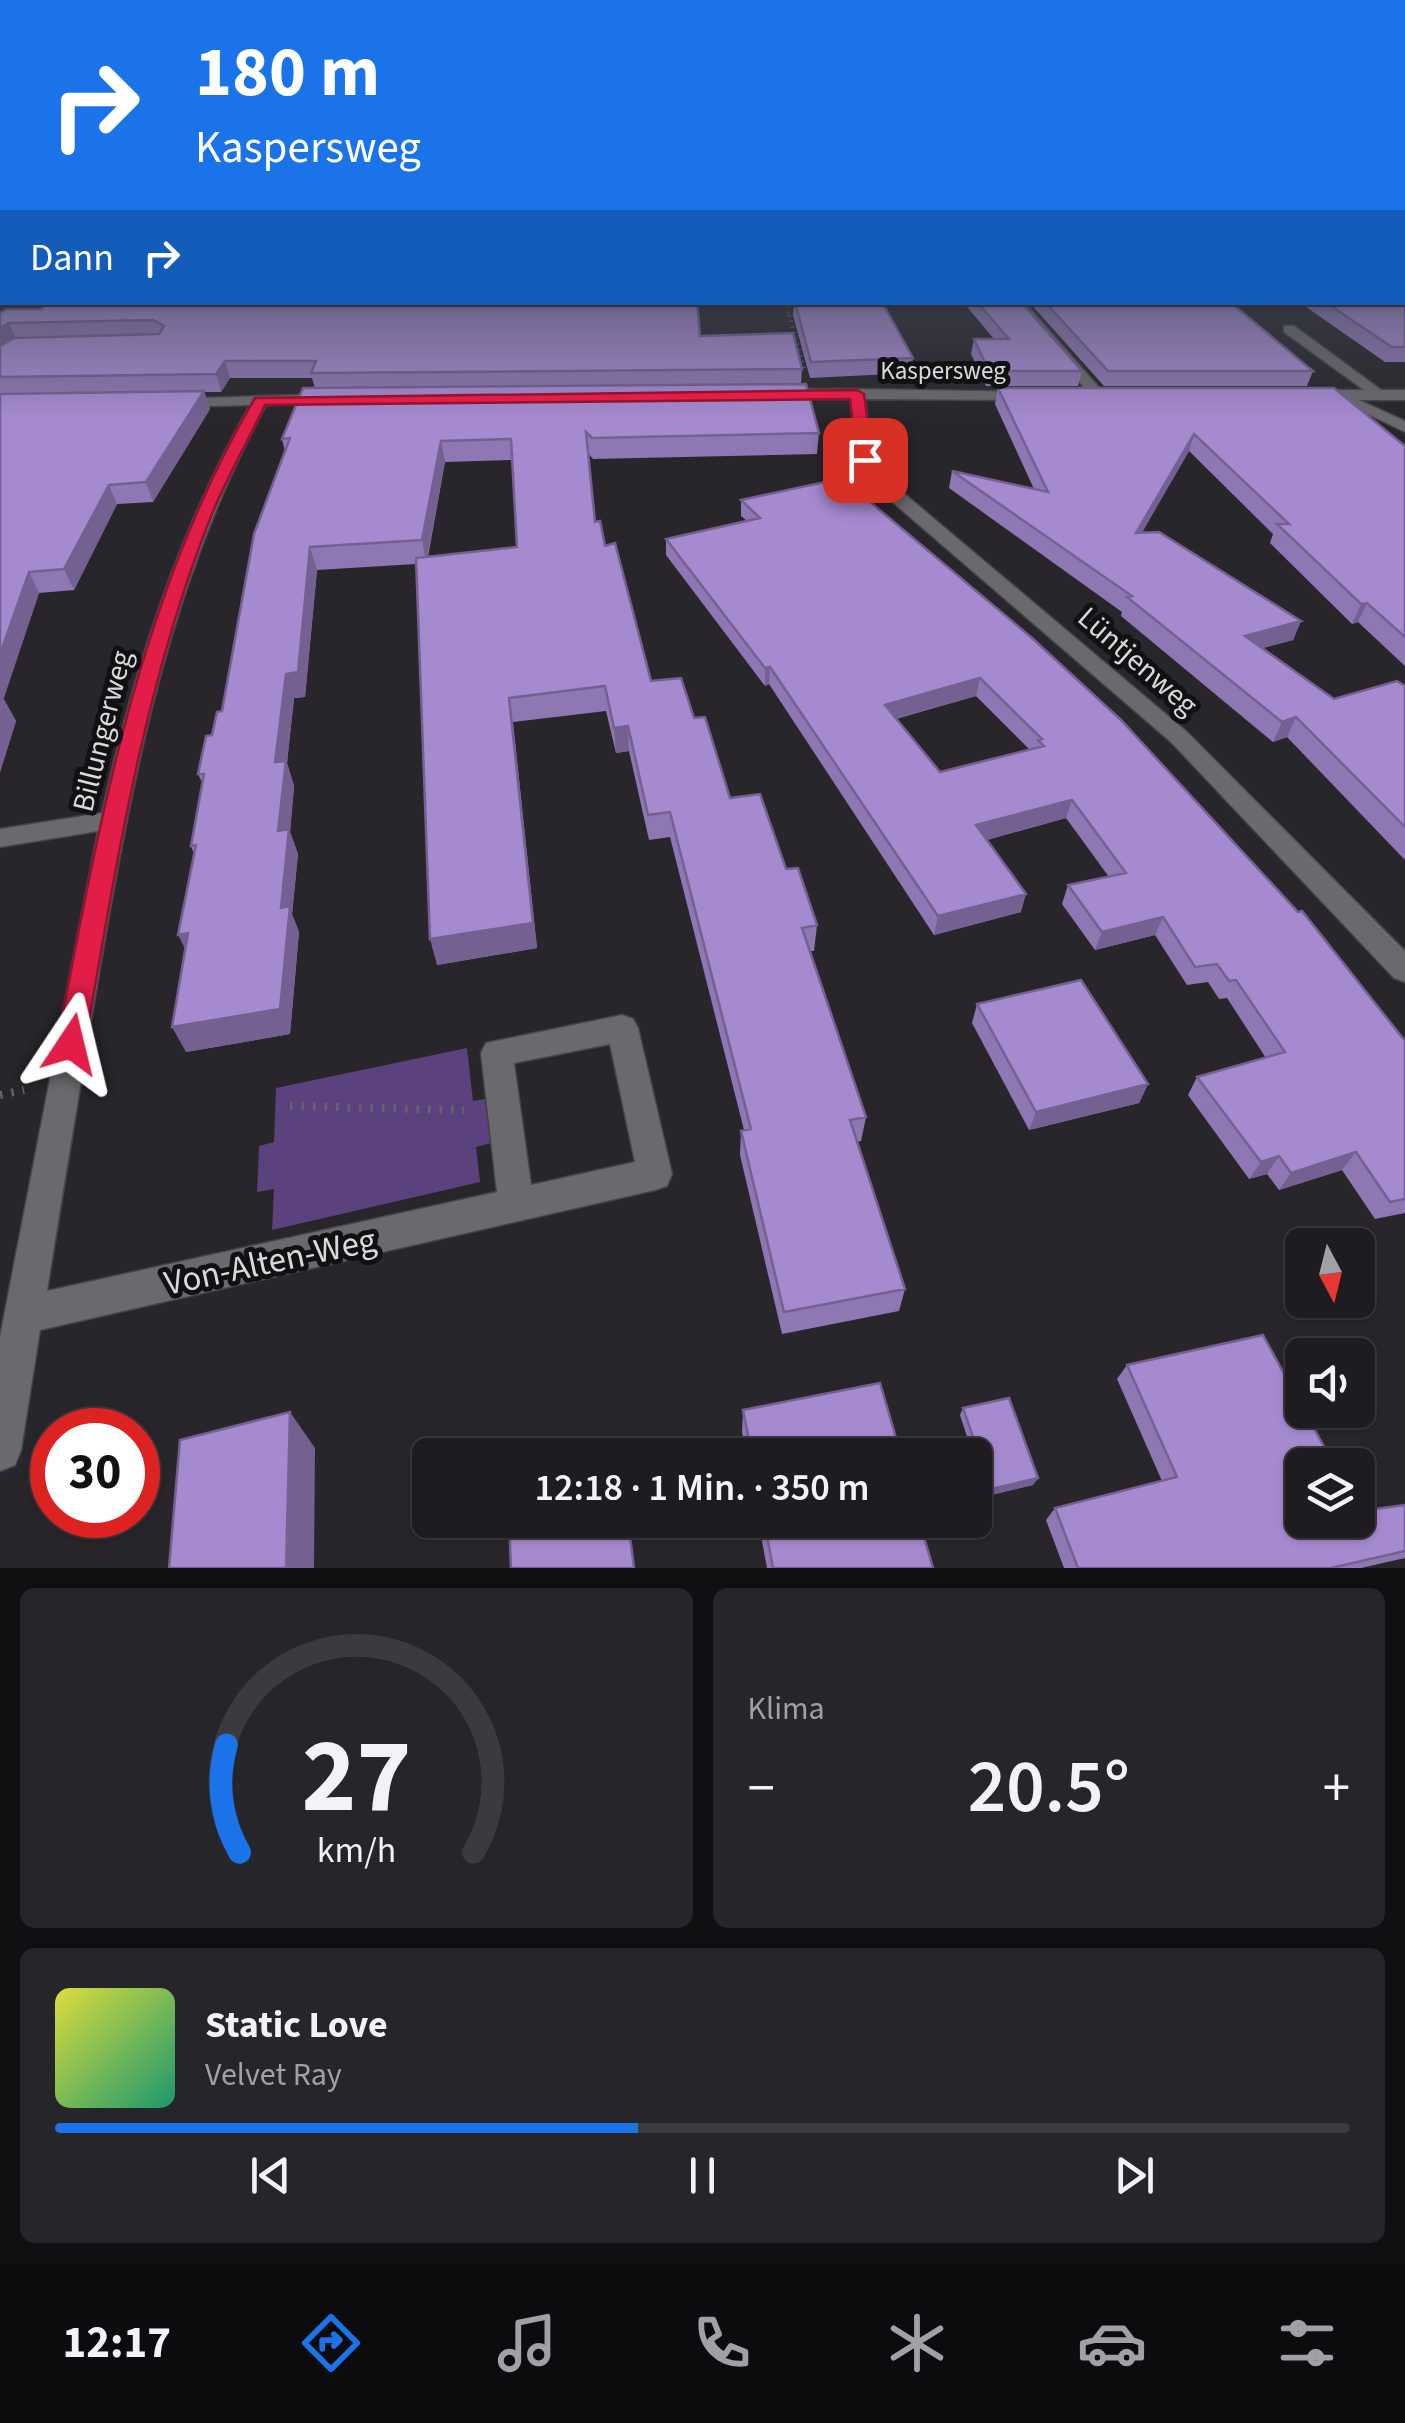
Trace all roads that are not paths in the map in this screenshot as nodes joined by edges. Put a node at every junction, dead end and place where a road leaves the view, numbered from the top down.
1 (1020, 305) edge
2 (1289, 329) dead end
3 (754, 394) edge
4 (857, 394) junction
5 (1042, 395) edge
6 (1080, 395) edge
7 (1098, 395) junction
8 (1117, 395) edge
9 (1283, 395) edge
10 (1338, 395) junction
11 (1380, 395) junction
12 (1405, 395) edge
13 (351, 399) edge
14 (260, 401) junction
15 (152, 403) edge
16 (1405, 427) edge
17 (112, 820) junction
18 (0, 838) edge
19 (1405, 970) edge
20 (516, 1206) junction
21 (23, 1315) junction
22 (0, 1450) edge

1 - 7 street
2 - 11 street
3 - 4 street, Kaspersweg
4 - 5 street, Kaspersweg
4 - 19 street, Lüntjenweg
6 - 7 street
7 - 8 street
9 - 10 street
10 - 11 street
10 - 16 street
11 - 12 street
13 - 14 street
14 - 15 street
14 - 17 street, Billungerweg
17 - 18 street
17 - 21 street, Billungerweg
20 - 20 street, Von-Alten-Weg
20 - 21 street, Von-Alten-Weg
21 - 22 street, Billungerweg

